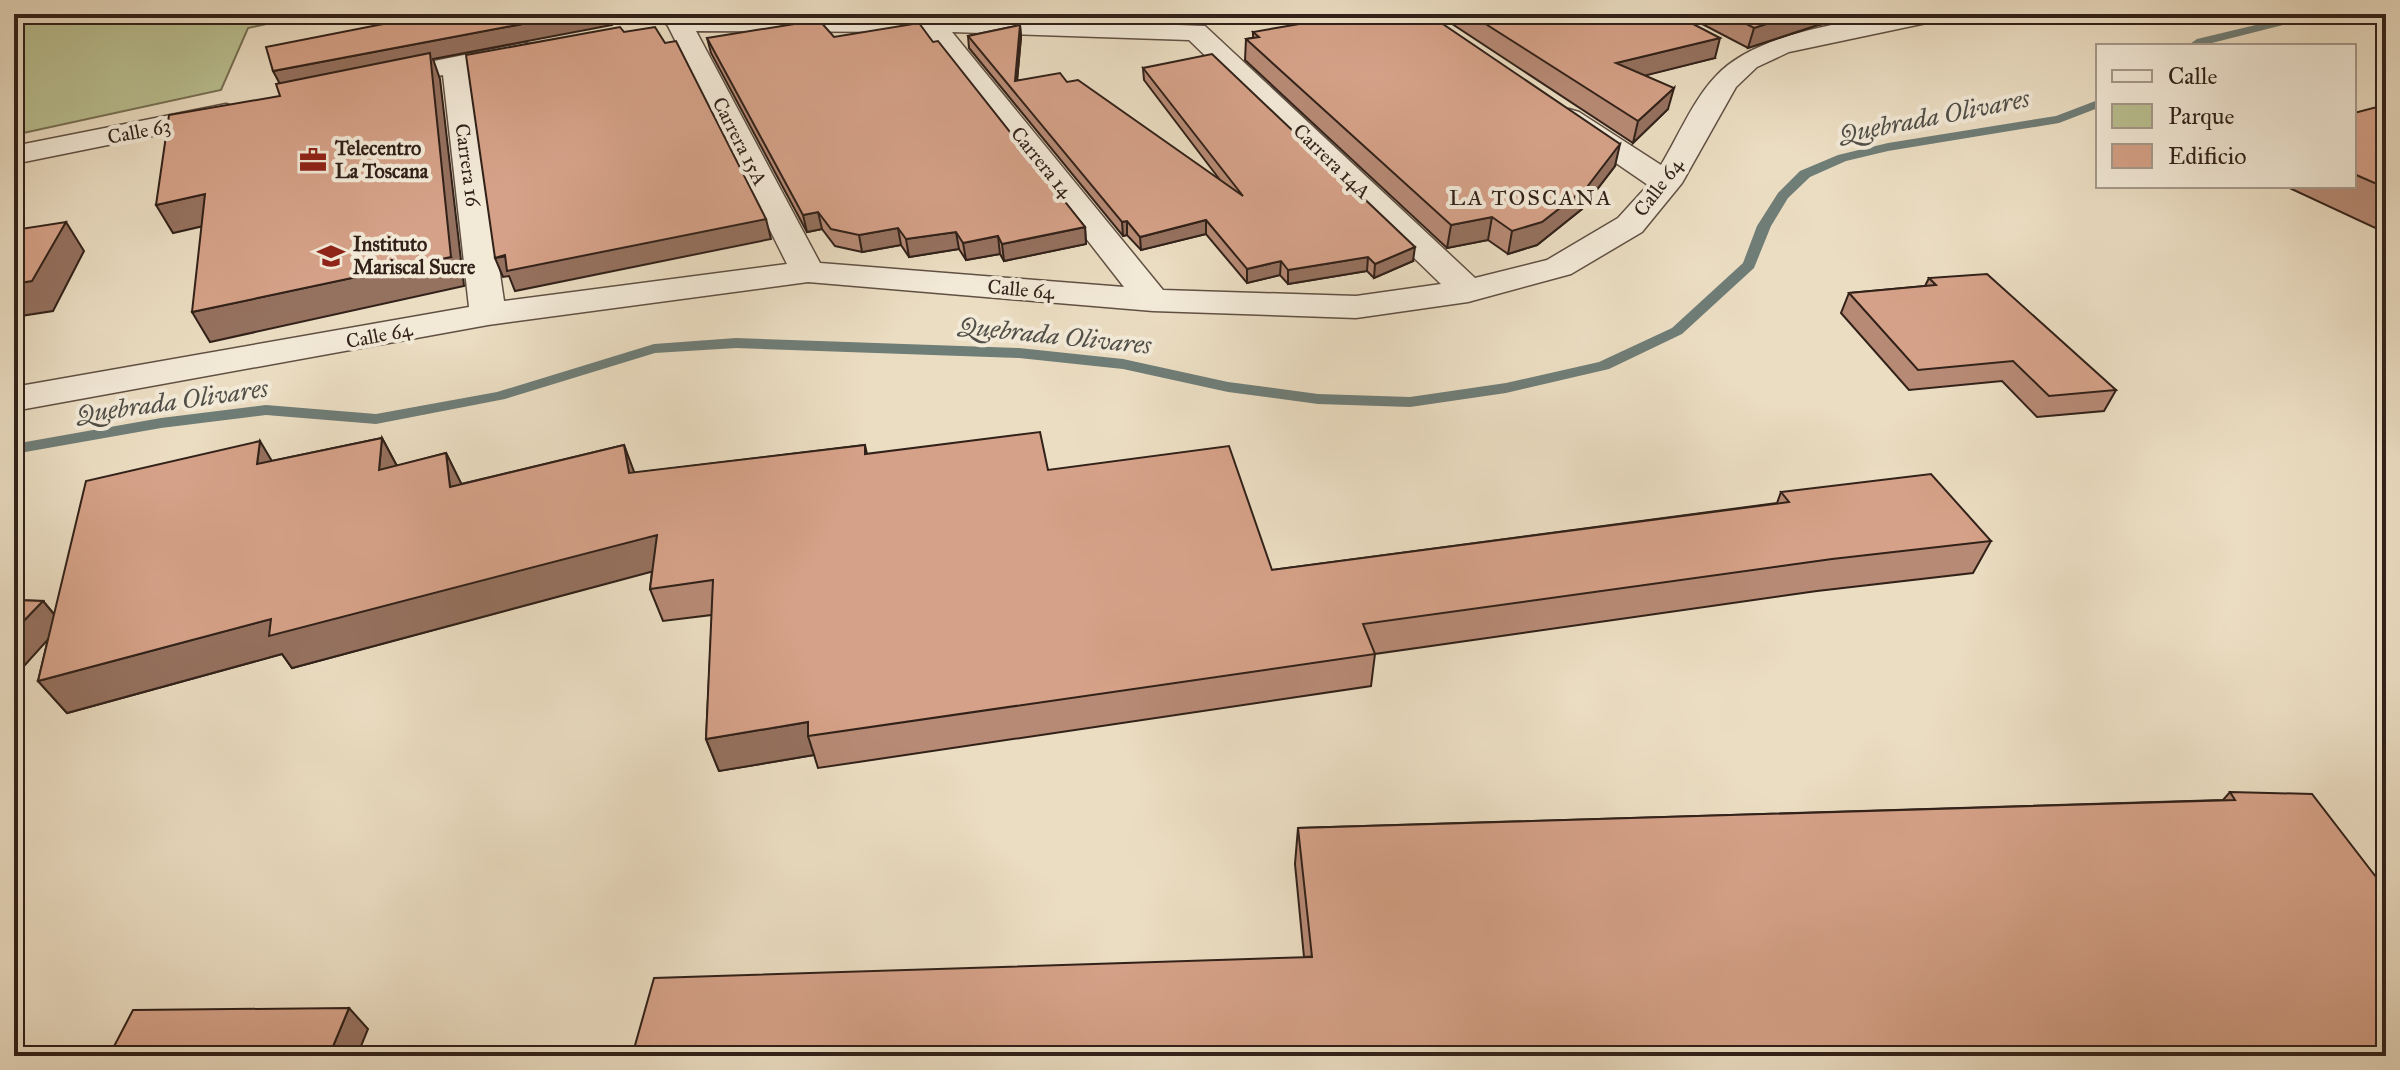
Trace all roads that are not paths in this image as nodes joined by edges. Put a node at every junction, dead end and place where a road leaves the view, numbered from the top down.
1 (735, 14) edge
2 (1921, 15) edge
3 (666, 22) edge
4 (932, 24) junction
5 (545, 48) edge
6 (455, 64) junction
7 (358, 85) edge
8 (1547, 103) edge
9 (249, 108) edge
10 (14, 155) edge
11 (1666, 183) junction
12 (808, 272) junction
13 (1468, 291) junction
14 (1153, 300) junction
15 (488, 314) junction
16 (14, 399) edge

1 - 3 street
2 - 11 street, Calle 64
3 - 4 street
3 - 12 street, Carrera 15A
4 - 13 street, Carrera 14A
4 - 14 street, Carrera 14
5 - 6 street
6 - 7 street
6 - 15 street, Carrera 16
8 - 11 street
9 - 10 street, Calle 63
11 - 13 street, Calle 64
12 - 14 street, Calle 64
12 - 15 street, Calle 64
13 - 14 street, Calle 64
15 - 16 street, Calle 64

